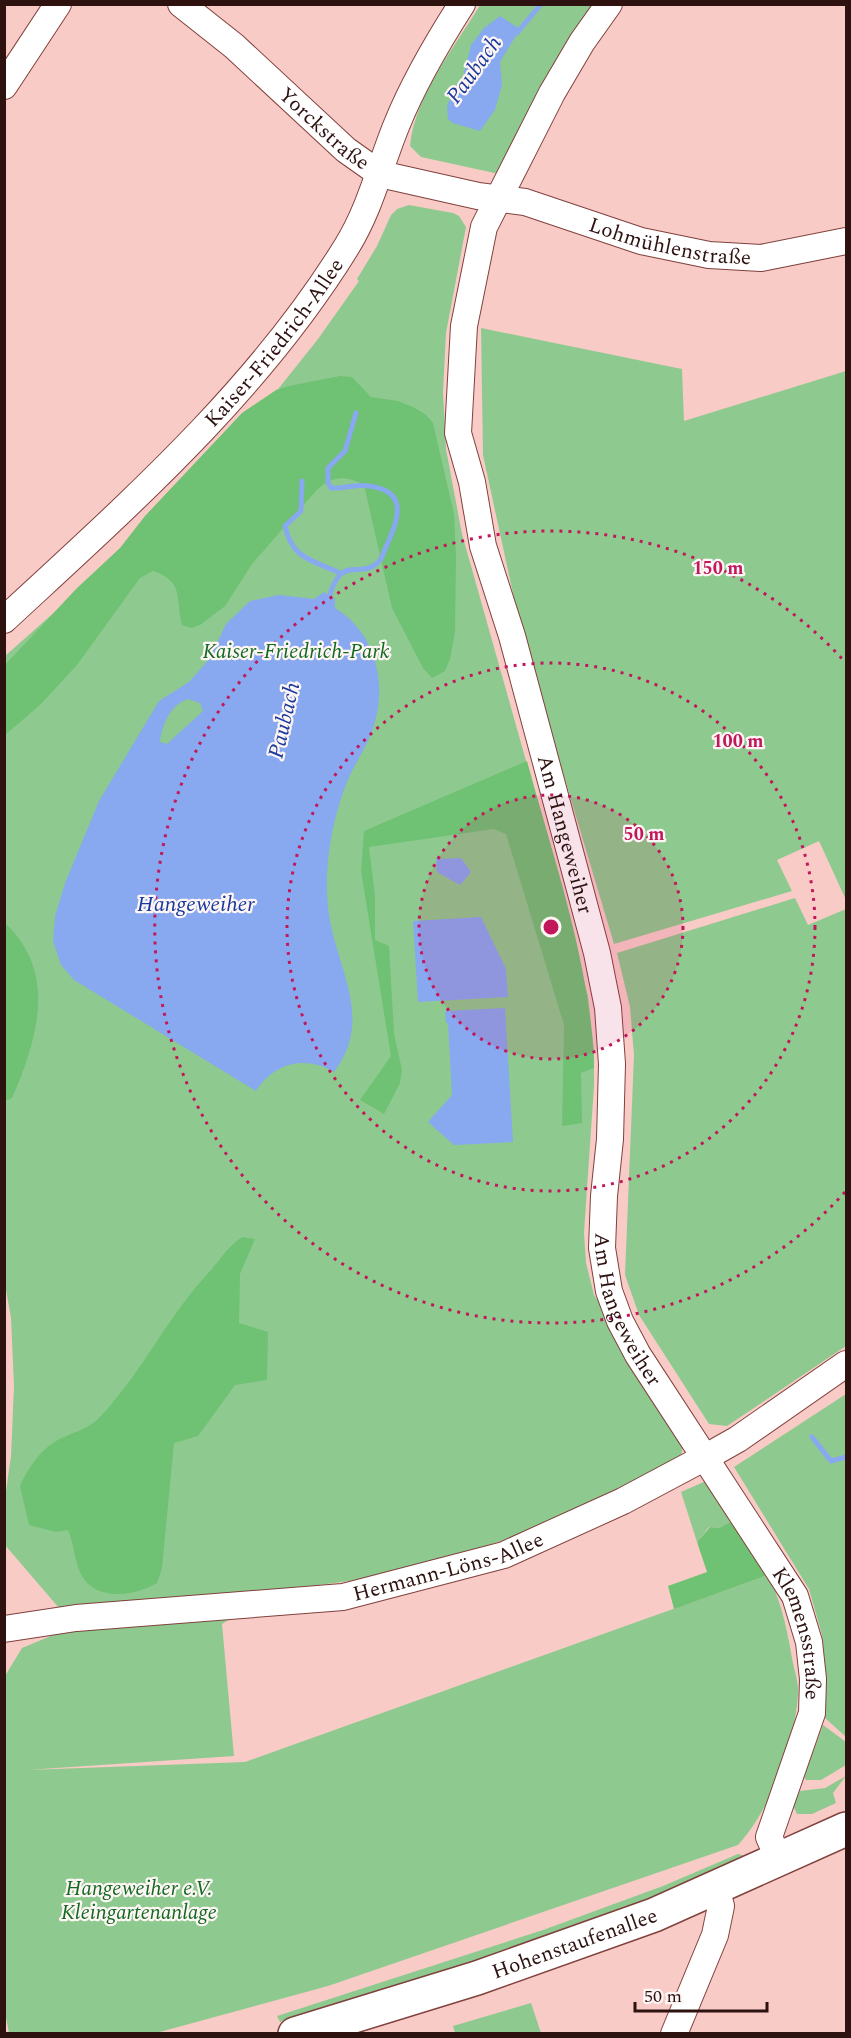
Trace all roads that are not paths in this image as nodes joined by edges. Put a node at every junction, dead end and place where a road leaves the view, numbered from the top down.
1 (58, 4) edge
2 (181, 4) edge
3 (462, 4) edge
4 (609, 4) edge
5 (4, 86) edge
6 (380, 174) junction
7 (497, 198) junction
8 (846, 241) edge
9 (4, 620) edge
10 (846, 1364) edge
11 (706, 1457) junction
12 (4, 1629) edge
13 (846, 1829) edge
14 (778, 1860) junction
15 (716, 1888) junction
16 (295, 2034) edge
17 (674, 2034) edge

1 - 5 street
2 - 6 street, Yorckstraße
3 - 6 street, Kaiser-Friedrich-Allee
4 - 7 street
6 - 7 street, Yorckstraße
6 - 9 street, Kaiser-Friedrich-Allee
7 - 8 street, Lohmühlenstraße
7 - 11 street, Am Hangeweiher
10 - 11 street, Hermann-Löns-Allee
11 - 12 street, Hermann-Löns-Allee
11 - 14 street, Klemensstraße
13 - 14 main road, Hohenstaufenallee
14 - 15 main road, Hohenstaufenallee
15 - 16 main road, Hohenstaufenallee
15 - 17 street

